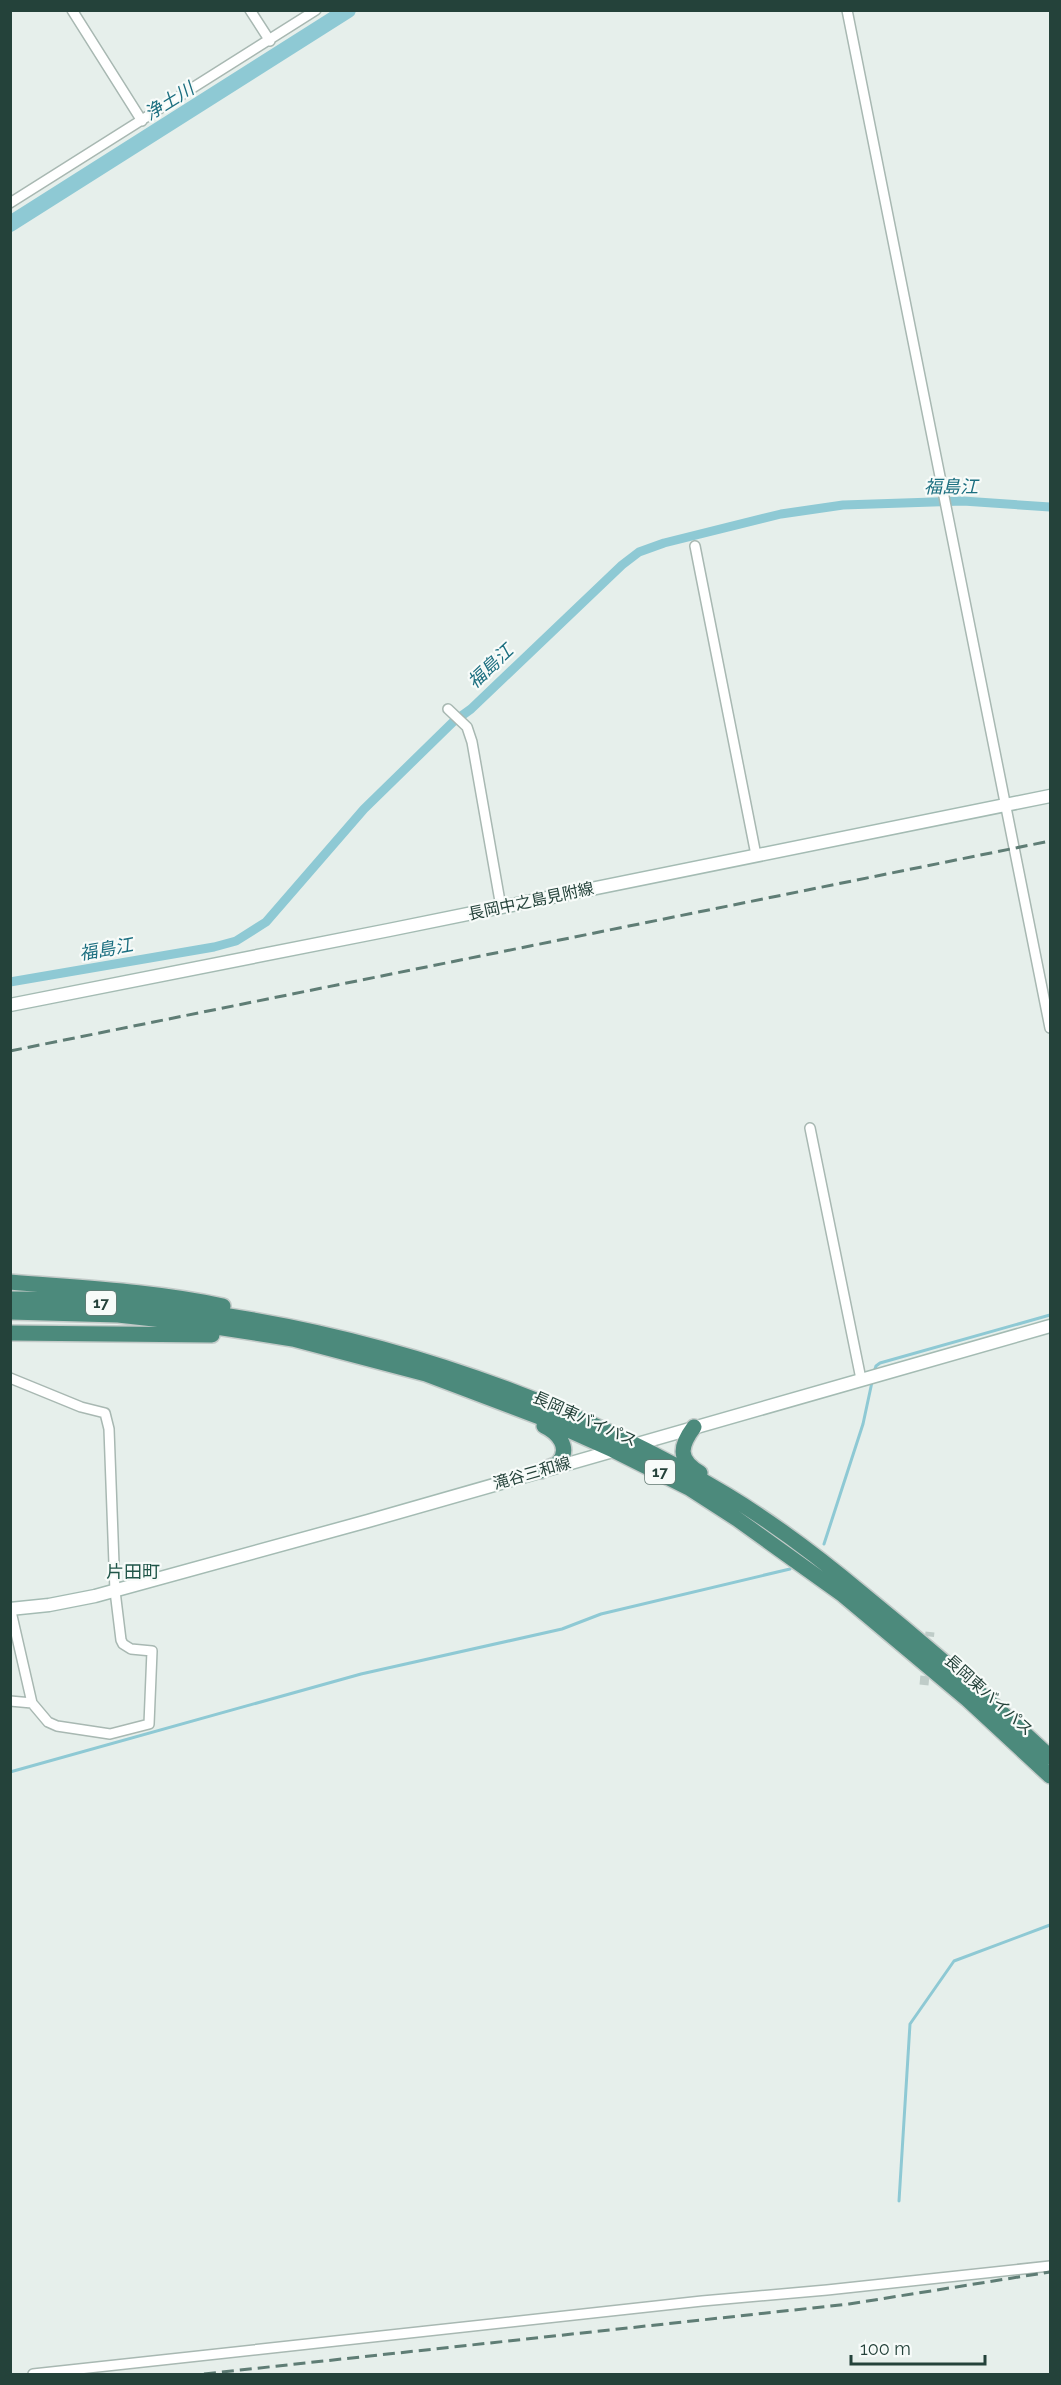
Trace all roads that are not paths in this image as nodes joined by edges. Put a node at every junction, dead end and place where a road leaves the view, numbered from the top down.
1 (72, 10) edge
2 (250, 10) edge
3 (316, 10) edge
4 (847, 10) edge
5 (270, 40) junction
6 (142, 121) junction
7 (11, 203) edge
8 (695, 546) dead end
9 (450, 711) dead end
10 (1050, 796) edge
11 (1006, 805) junction
12 (756, 855) junction
13 (501, 906) junction
14 (10, 1005) edge
15 (1050, 1028) edge
16 (810, 1128) dead end
17 (10, 1282) edge
18 (10, 1299) edge
19 (10, 1312) edge
20 (191, 1317) junction
21 (1050, 1326) edge
22 (10, 1333) edge
23 (313, 1344) junction
24 (10, 1378) edge
25 (861, 1379) junction
26 (694, 1426) junction
27 (635, 1444) junction
28 (614, 1450) junction
29 (541, 1471) junction
30 (115, 1591) junction
31 (11, 1608) edge
32 (921, 1640) junction
33 (10, 1701) edge
34 (32, 1703) junction
35 (1050, 1757) edge
36 (1050, 1776) edge
37 (1050, 2266) edge
38 (33, 2374) edge

1 - 6 street
2 - 5 street
3 - 5 street
4 - 11 street
5 - 6 street
6 - 7 street
8 - 12 street
9 - 13 street
10 - 11 main road, 長岡中之島見附線
11 - 12 main road, 長岡中之島見附線
11 - 15 street
12 - 13 main road, 長岡中之島見附線
13 - 14 main road, 長岡中之島見附線
16 - 25 street
17 - 20 highway
18 - 20 highway, 17
19 - 20 highway, 17
20 - 22 highway
20 - 23 highway, 長岡東バイパス / 17
20 - 27 highway, 長岡東バイパス / 17
21 - 25 main road, 滝谷三和線
23 - 28 highway, 長岡東バイパス / 17
23 - 29 highway
24 - 30 street
25 - 26 main road, 滝谷三和線
26 - 27 main road, 滝谷三和線
26 - 32 highway
27 - 28 main road, 滝谷三和線
27 - 32 highway, 長岡東バイパス / 17
28 - 29 main road, 滝谷三和線
28 - 36 highway, 長岡東バイパス / 17
29 - 30 main road, 滝谷三和線
30 - 31 main road, 滝谷三和線
30 - 34 street
31 - 34 street
32 - 35 highway, 長岡東バイパス / 17
33 - 34 street
37 - 38 street

